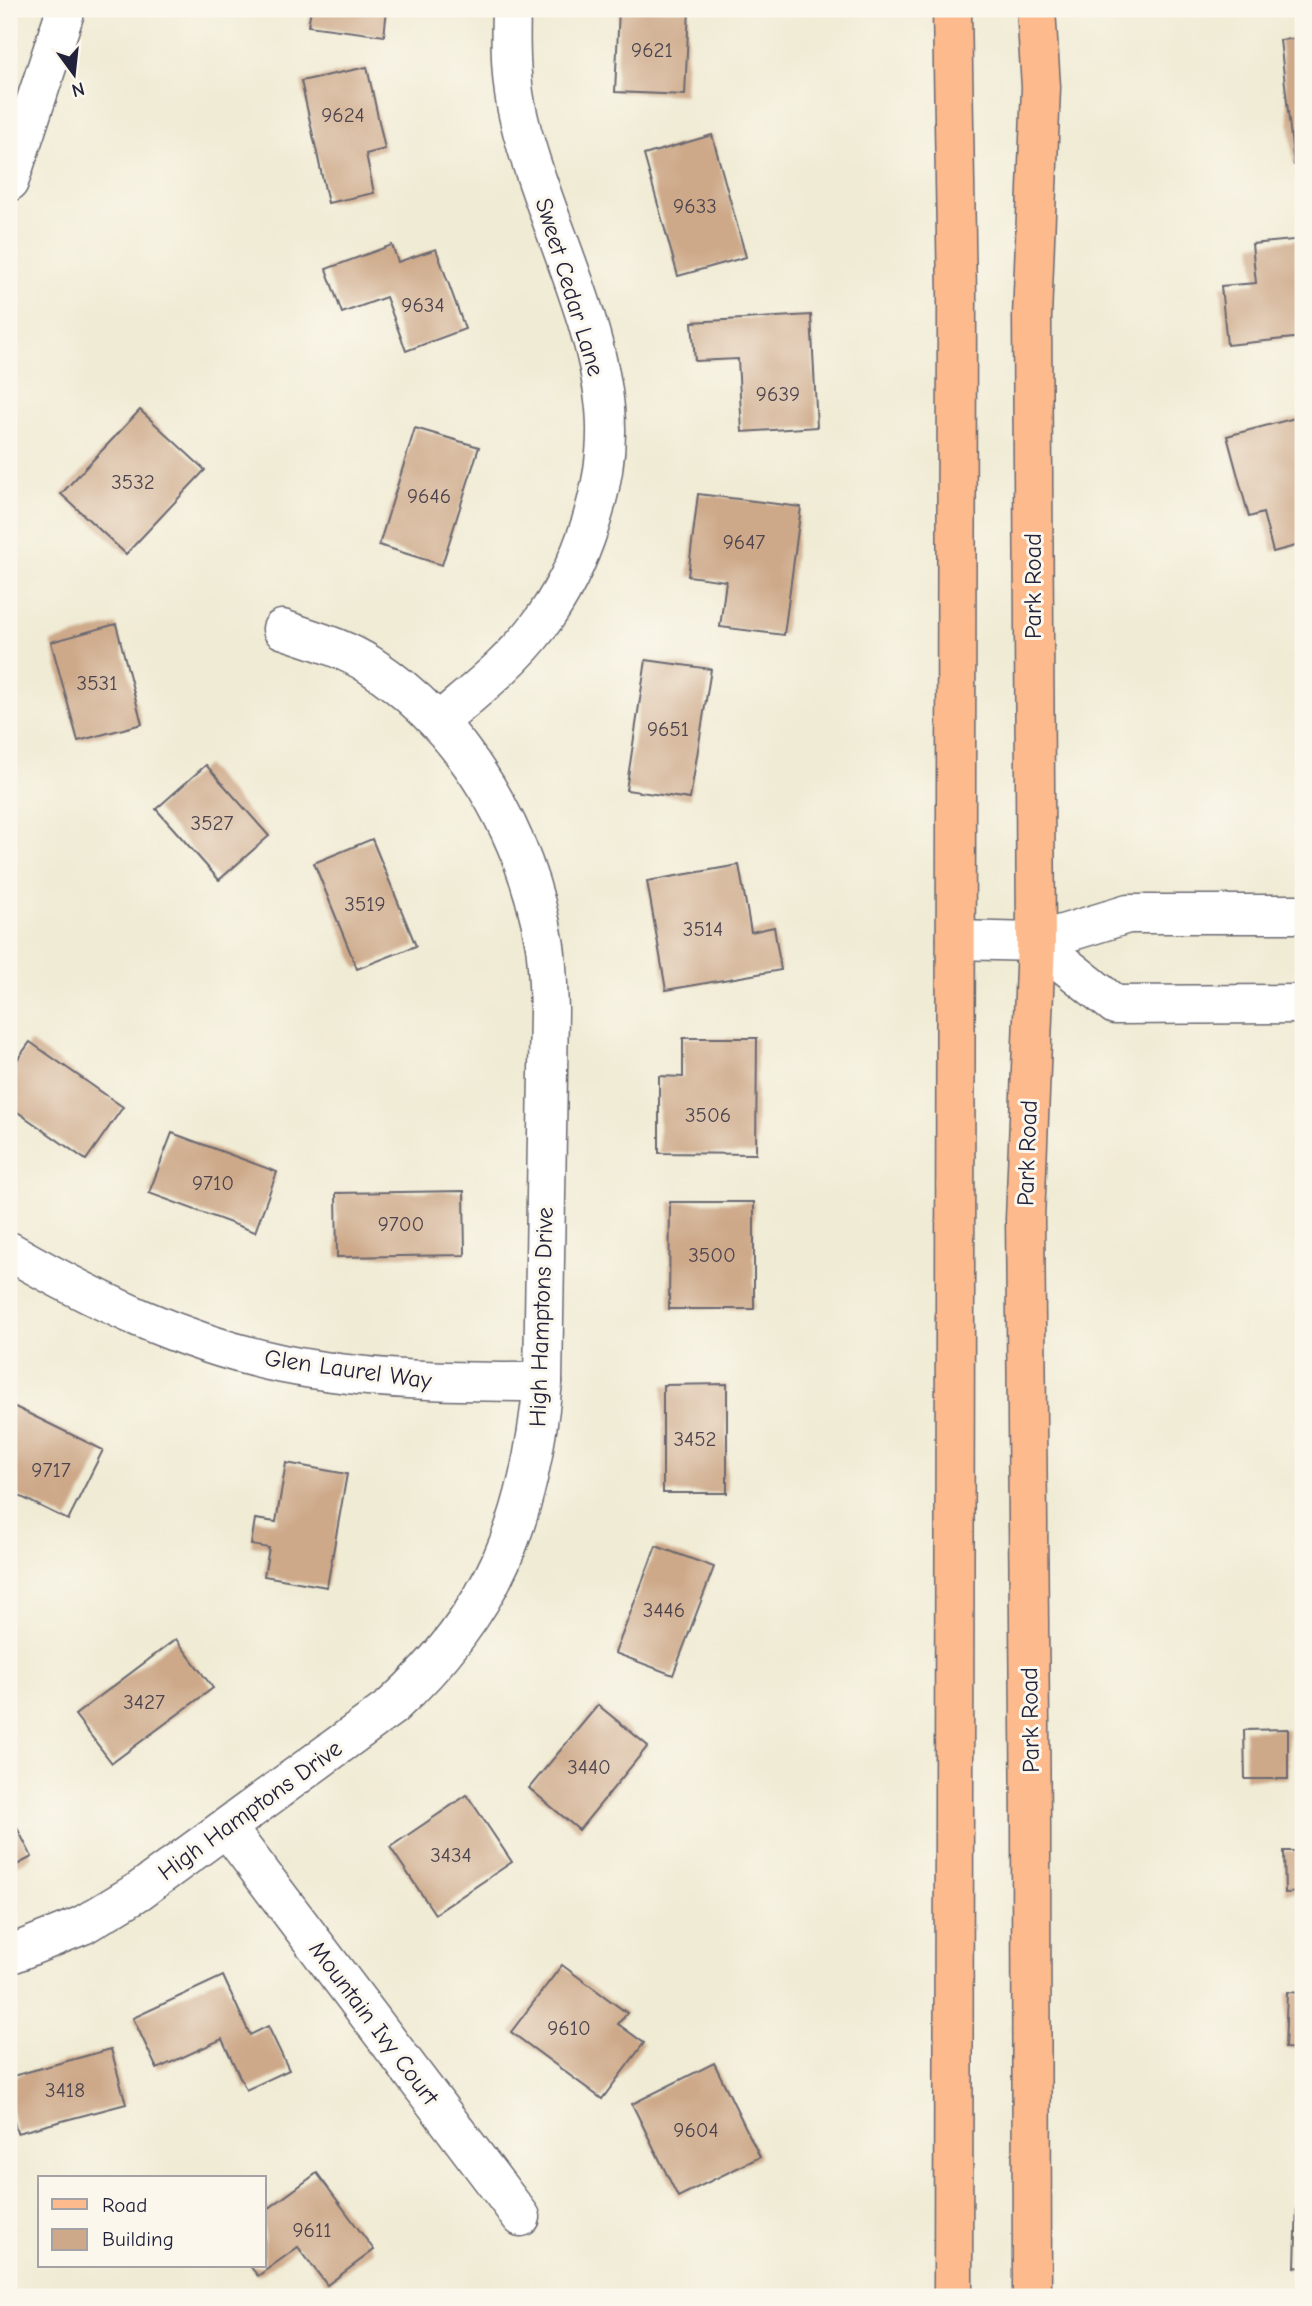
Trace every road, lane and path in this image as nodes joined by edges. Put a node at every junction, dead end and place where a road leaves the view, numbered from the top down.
1 (66, 9) edge
2 (511, 9) edge
3 (952, 9) edge
4 (1036, 9) edge
5 (23, 89) edge
6 (9, 182) edge
7 (282, 629) dead end
8 (439, 722) junction
9 (1303, 914) edge
10 (956, 940) junction
11 (1036, 942) junction
12 (1303, 1004) edge
13 (9, 1251) edge
14 (543, 1382) junction
15 (227, 1828) junction
16 (9, 1955) edge
17 (521, 2217) dead end
18 (953, 2297) edge
19 (1031, 2297) edge

1 - 5 street
2 - 8 street, Sweet Cedar Lane
3 - 10 main road
4 - 11 main road, Park Road
5 - 6 street
7 - 8 street, High Hamptons Drive
8 - 14 street, High Hamptons Drive
9 - 11 street
10 - 11 street
10 - 18 main road
11 - 12 street
11 - 19 main road, Park Road
13 - 14 street, Glen Laurel Way
14 - 15 street, High Hamptons Drive
15 - 16 street, High Hamptons Drive
15 - 17 street, Mountain Ivy Court

